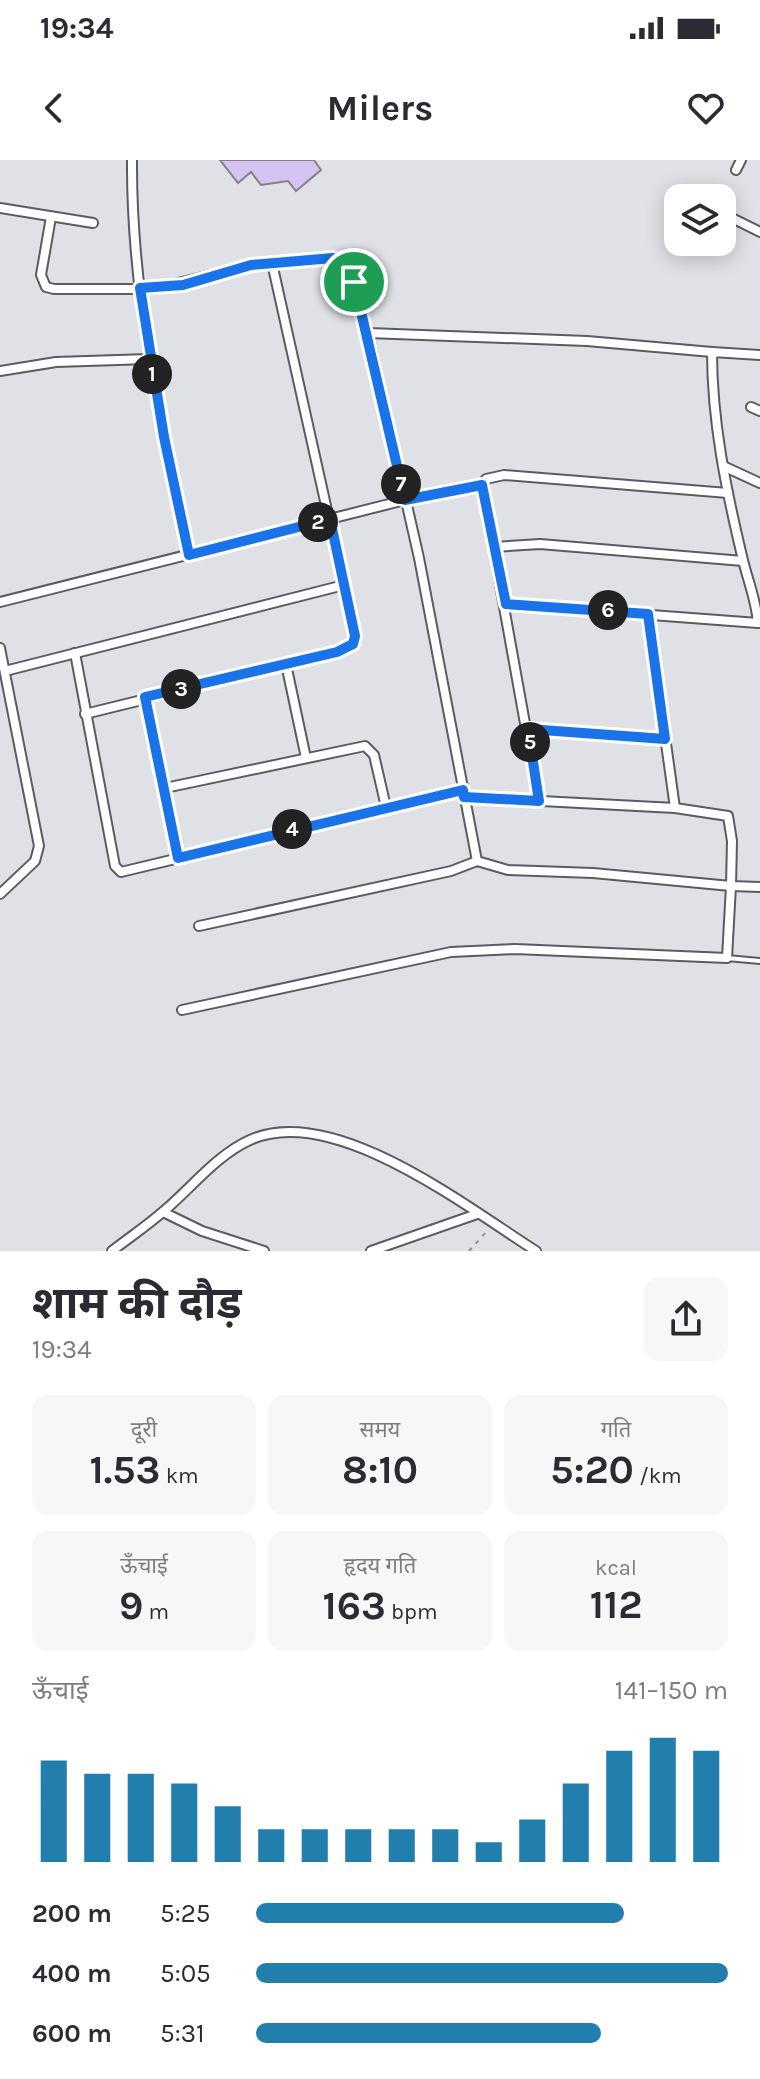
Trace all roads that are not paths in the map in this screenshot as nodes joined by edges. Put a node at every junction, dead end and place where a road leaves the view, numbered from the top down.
1 (132, 160) edge
2 (741, 160) edge
3 (736, 170) dead end
4 (0, 208) edge
5 (51, 217) junction
6 (736, 220) edge
7 (93, 223) dead end
8 (760, 232) edge
9 (272, 263) junction
10 (140, 288) junction
11 (368, 333) junction
12 (712, 352) junction
13 (760, 355) edge
14 (149, 359) junction
15 (0, 371) edge
16 (723, 466) junction
17 (760, 483) edge
18 (482, 485) junction
19 (728, 493) junction
20 (405, 500) junction
21 (330, 519) junction
22 (494, 547) junction
23 (189, 555) junction
24 (743, 561) junction
25 (344, 585) junction
26 (758, 594) edge
27 (0, 602) edge
28 (506, 604) junction
29 (648, 614) junction
30 (0, 648) edge
31 (75, 653) junction
32 (286, 664) junction
33 (5, 671) junction
34 (145, 697) junction
35 (85, 714) junction
36 (528, 729) junction
37 (665, 739) junction
38 (306, 758) junction
39 (165, 788) junction
40 (464, 794) junction
41 (539, 801) junction
42 (386, 807) junction
43 (675, 808) junction
44 (178, 858) junction
45 (477, 861) junction
46 (731, 886) junction
47 (760, 887) edge
48 (0, 894) edge
49 (199, 926) dead end
50 (727, 958) junction
51 (760, 961) edge
52 (182, 1010) dead end
53 (163, 1212) junction
54 (477, 1214) junction
55 (112, 1251) edge
56 (264, 1251) edge
57 (371, 1251) edge
58 (536, 1251) edge

1 - 10 street
2 - 3 street
4 - 5 street
5 - 7 street
5 - 10 street
6 - 8 street
9 - 10 street
9 - 11 street
9 - 21 street
10 - 14 street
11 - 12 street
11 - 20 street
12 - 13 street
12 - 16 street
14 - 15 street
14 - 23 street
16 - 17 street
16 - 19 street
18 - 19 street
18 - 20 street
18 - 22 street
19 - 24 street
20 - 21 street
20 - 40 street
21 - 23 street
21 - 25 street
22 - 24 street
22 - 28 street
23 - 27 street
24 - 26 street
25 - 31 street
25 - 32 street
26 - 29 street
28 - 29 street
28 - 36 street
29 - 37 street
30 - 33 street
31 - 33 street
31 - 35 street
32 - 34 street
32 - 38 street
33 - 48 street
34 - 35 street
34 - 39 street
35 - 44 street
36 - 37 street
36 - 41 street
37 - 43 street
38 - 39 street
38 - 42 street
39 - 44 street
40 - 41 street
40 - 42 street
40 - 45 street
41 - 43 street
42 - 44 street
43 - 46 street
45 - 46 street
45 - 49 street
46 - 47 street
46 - 50 street
50 - 51 lane
50 - 52 street
53 - 54 street
53 - 55 street
53 - 56 street
54 - 57 street
54 - 58 street

